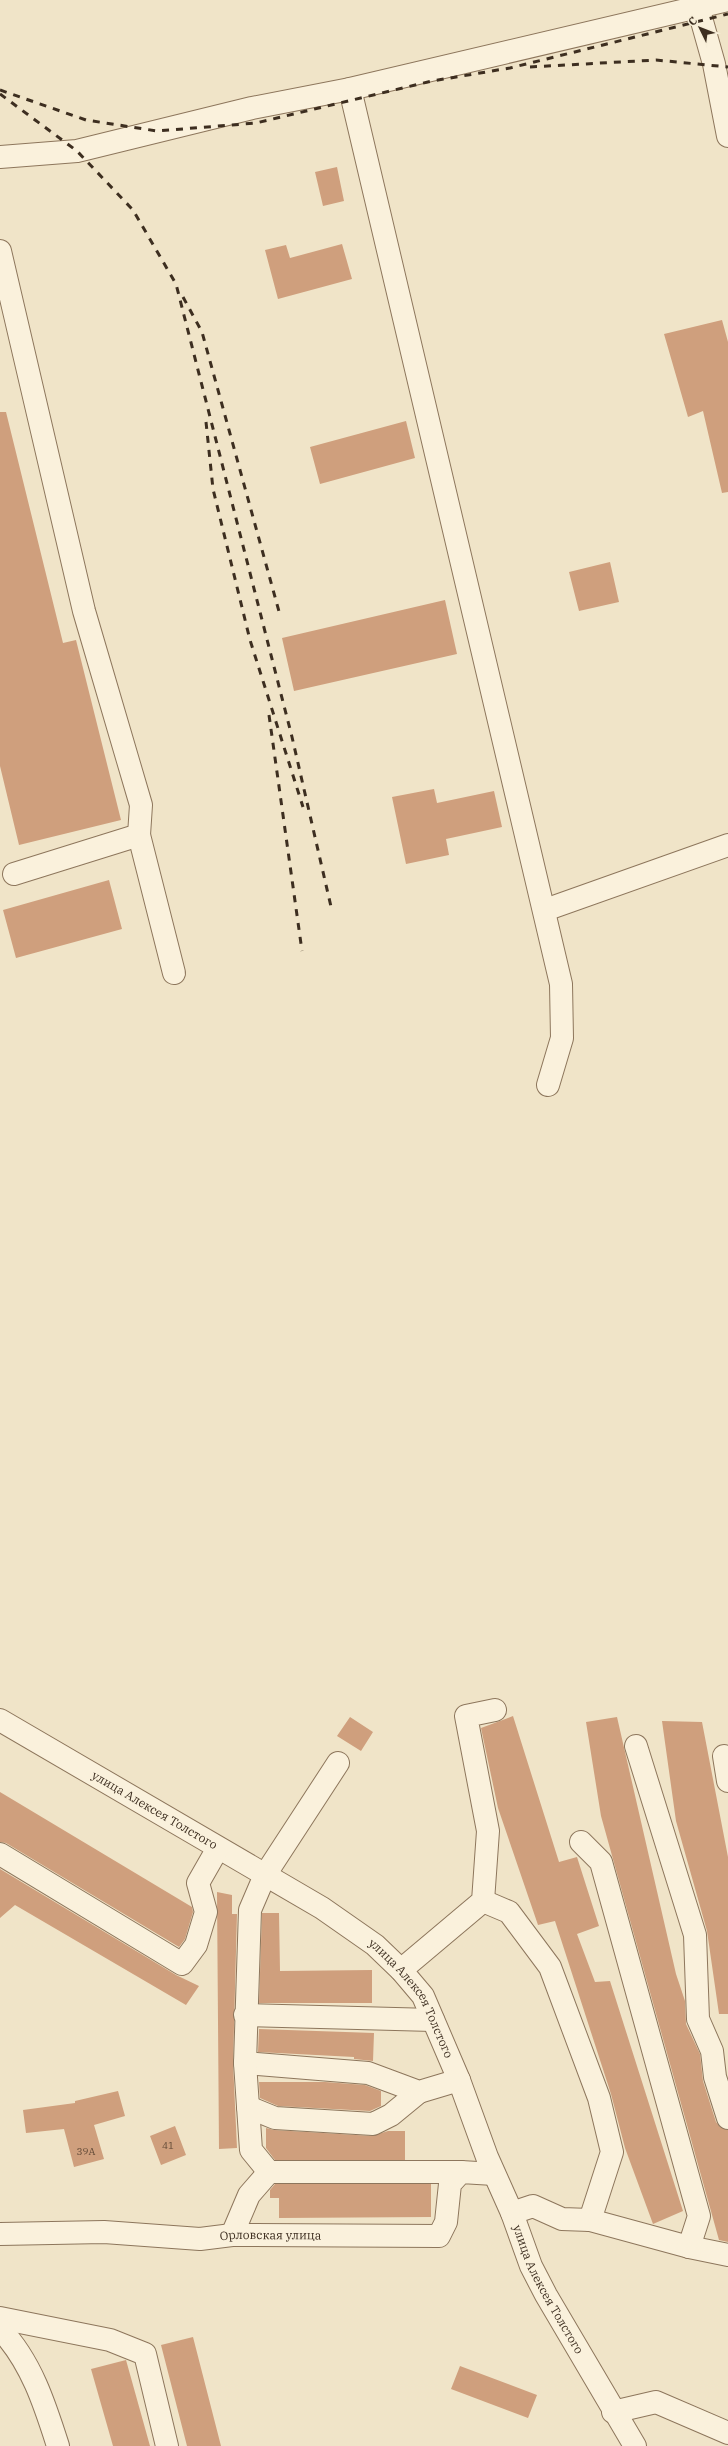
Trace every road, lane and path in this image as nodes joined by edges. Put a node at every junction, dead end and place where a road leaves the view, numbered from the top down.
1 (728, 0) edge
2 (697, 4) edge
3 (350, 89) junction
4 (728, 136) edge
5 (0, 157) edge
6 (0, 251) edge
7 (139, 835) junction
8 (728, 845) edge
9 (14, 874) dead end
10 (544, 910) junction
11 (174, 973) dead end
12 (548, 1085) dead end
13 (495, 1710) dead end
14 (0, 1720) edge
15 (636, 1746) dead end
16 (724, 1756) dead end
17 (338, 1764) dead end
18 (728, 1781) edge
19 (581, 1842) dead end
20 (218, 1848) junction
21 (0, 1854) edge
22 (265, 1875) junction
23 (483, 1901) junction
24 (401, 1970) junction
25 (245, 2015) junction
26 (433, 2020) junction
27 (720, 2050) edge
28 (245, 2063) junction
29 (459, 2080) junction
30 (419, 2092) junction
31 (248, 2107) junction
32 (728, 2118) edge
33 (269, 2172) junction
34 (461, 2172) junction
35 (494, 2174) junction
36 (512, 2213) junction
37 (590, 2220) junction
38 (0, 2234) edge
39 (232, 2235) junction
40 (689, 2247) junction
41 (728, 2255) edge
42 (0, 2318) edge
43 (0, 2329) edge
44 (613, 2412) junction
45 (728, 2433) edge
46 (58, 2446) edge
47 (167, 2446) edge
48 (635, 2446) edge

1 - 2 street
2 - 3 street
2 - 4 street
3 - 5 street
3 - 10 street
6 - 7 street
7 - 9 street
7 - 11 street
8 - 10 street
10 - 12 street
13 - 23 street
14 - 20 street, улица Алексея Толстого
15 - 27 street
16 - 18 street
17 - 22 street
19 - 40 street
20 - 21 street
20 - 22 street, улица Алексея Толстого
22 - 24 street, улица Алексея Толстого
22 - 25 street
23 - 24 street
23 - 37 street
24 - 26 street, улица Алексея Толстого
25 - 26 street
25 - 28 street
26 - 29 street, улица Алексея Толстого
27 - 32 street
28 - 30 street
28 - 31 street
29 - 30 street
29 - 35 street, улица Алексея Толстого
30 - 31 street
31 - 33 street
33 - 34 street
33 - 39 street
34 - 35 street
34 - 39 street, Орловская улица
35 - 36 street, улица Алексея Толстого
36 - 37 street
36 - 44 street, улица Алексея Толстого
37 - 40 street
38 - 39 street, Орловская улица
40 - 41 street
42 - 47 street
43 - 46 street
44 - 45 street
44 - 48 street, улица Алексея Толстого

